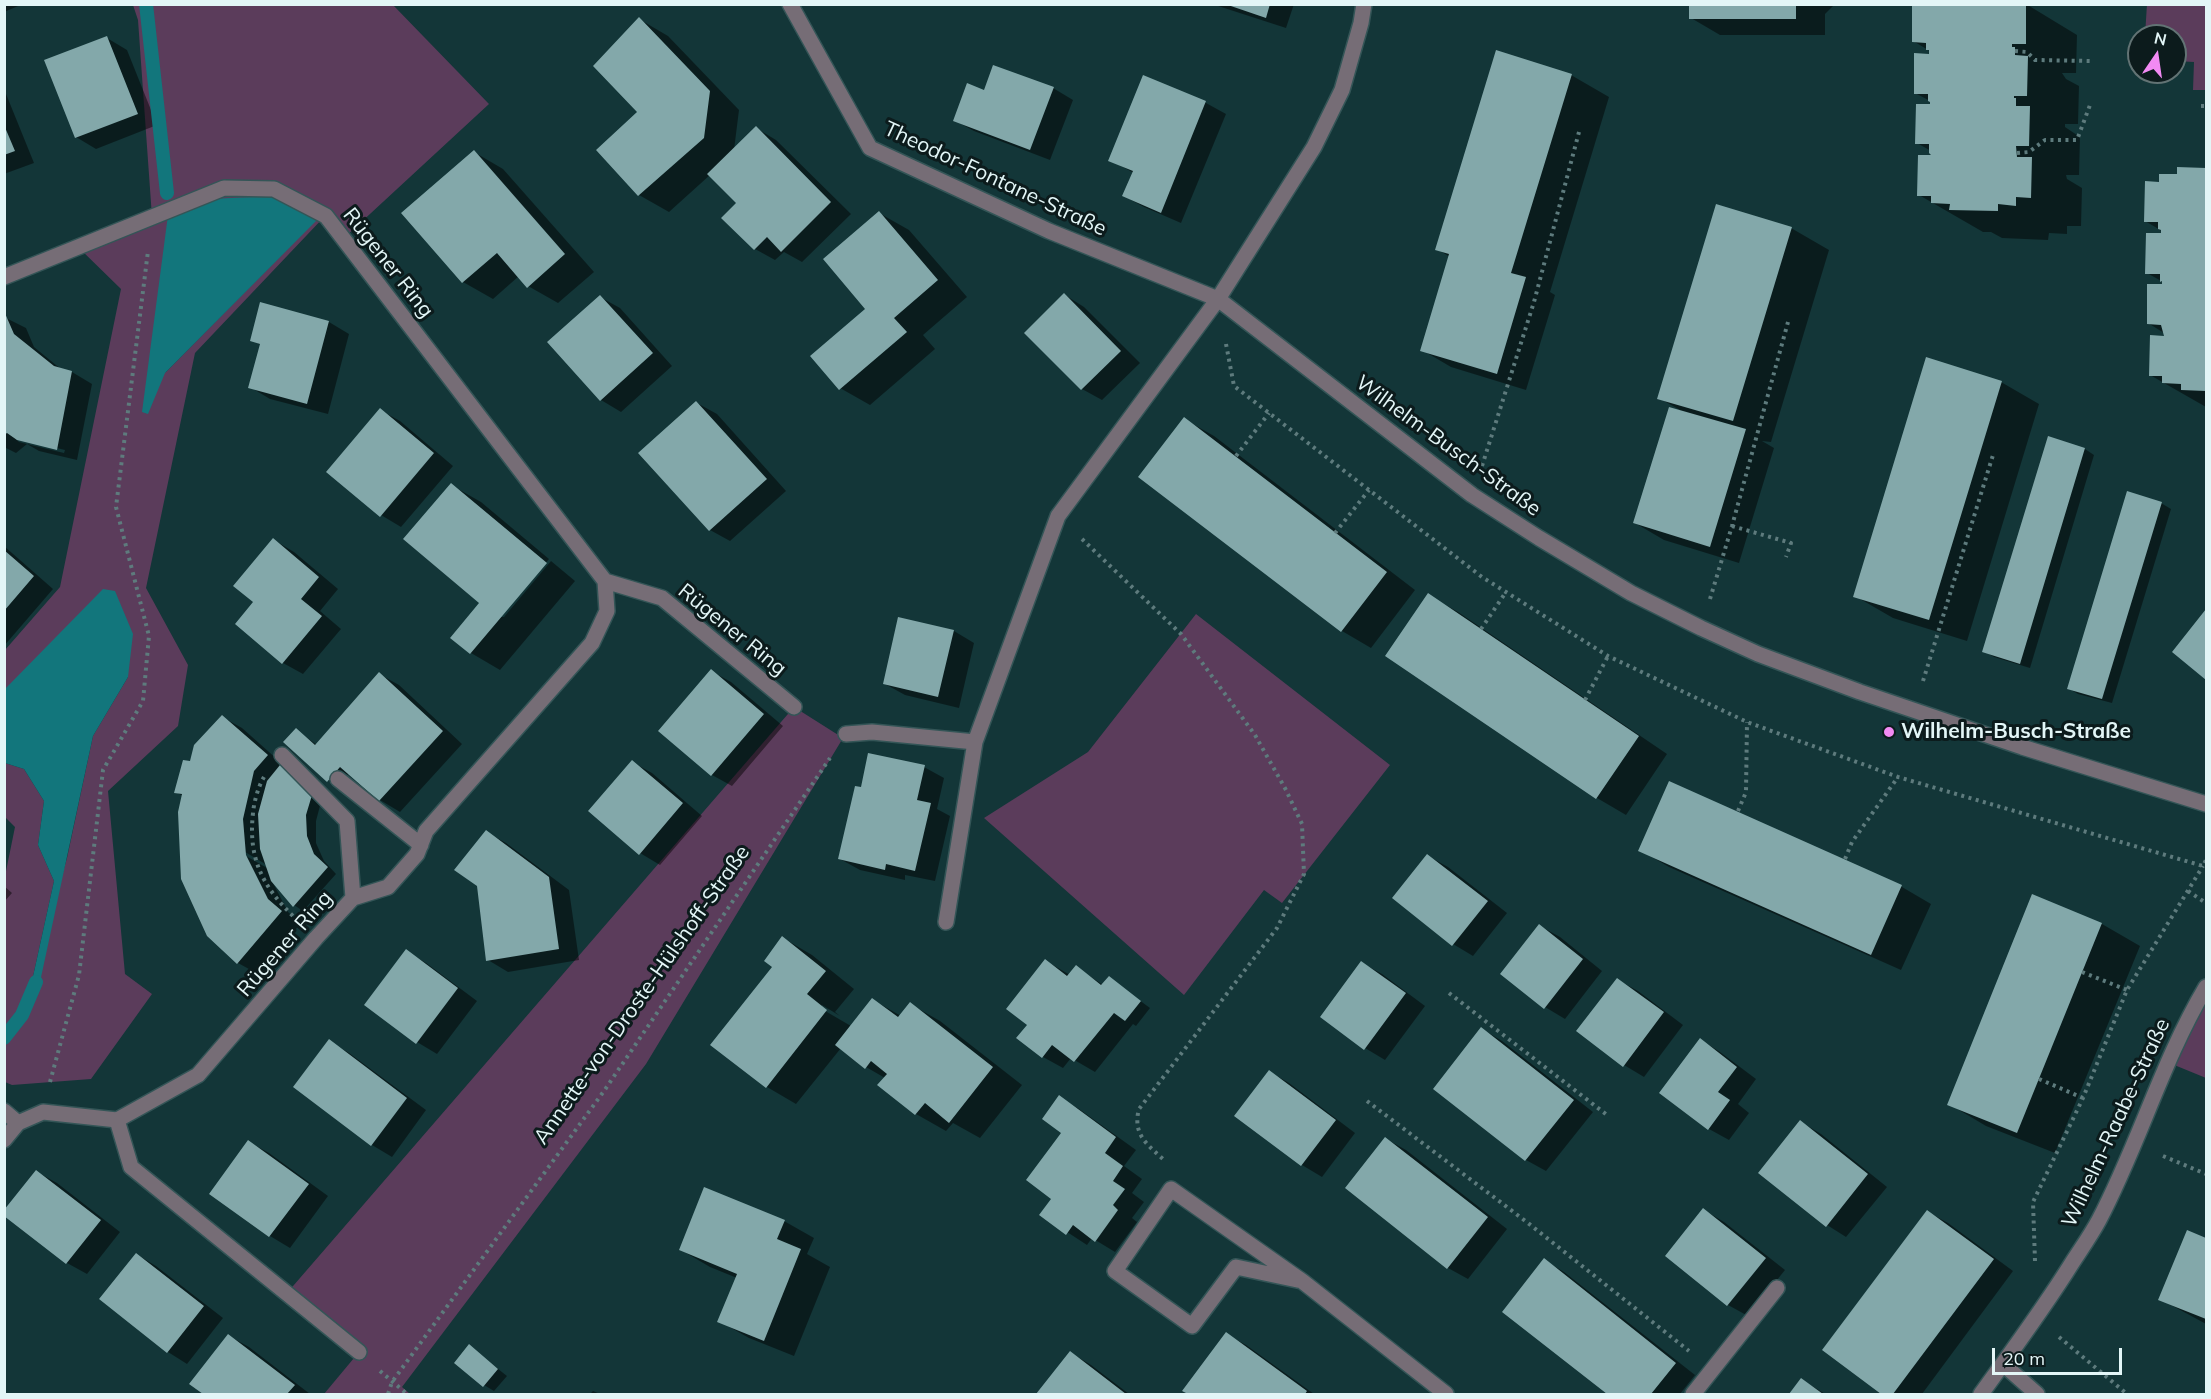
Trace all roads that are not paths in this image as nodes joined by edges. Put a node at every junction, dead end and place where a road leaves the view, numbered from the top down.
1 (790, 4) edge
2 (1364, 4) edge
3 (4, 277) edge
4 (1218, 299) junction
5 (605, 581) junction
6 (794, 707) dead end
7 (846, 734) road end
8 (975, 742) junction
9 (282, 755) road end
10 (338, 779) dead end
11 (2206, 804) edge
12 (421, 845) junction
13 (353, 898) junction
14 (946, 922) dead end
15 (2206, 987) edge
16 (4, 1111) edge
17 (117, 1120) junction
18 (18, 1123) junction
19 (4, 1140) edge
20 (1302, 1281) junction
21 (1777, 1288) dead end
22 (360, 1352) dead end
23 (2003, 1364) junction
24 (1446, 1395) edge
25 (1693, 1395) edge
26 (1981, 1395) edge
27 (2037, 1395) edge

1 - 4 street, Theodor-Fontane-Straße
2 - 4 street
3 - 5 street, Rügener Ring
4 - 8 street
4 - 11 street, Wilhelm-Busch-Straße
5 - 6 street, Rügener Ring
5 - 12 street, Rügener Ring
7 - 8 street
8 - 14 street
9 - 13 street
10 - 12 street
12 - 13 street, Rügener Ring
13 - 17 street, Rügener Ring
15 - 23 street, Wilhelm-Raabe-Straße
16 - 18 street
17 - 18 street
17 - 22 street
18 - 19 street
20 - 20 street
20 - 24 street
21 - 25 street
23 - 26 street, Wilhelm-Raabe-Straße
23 - 27 street

